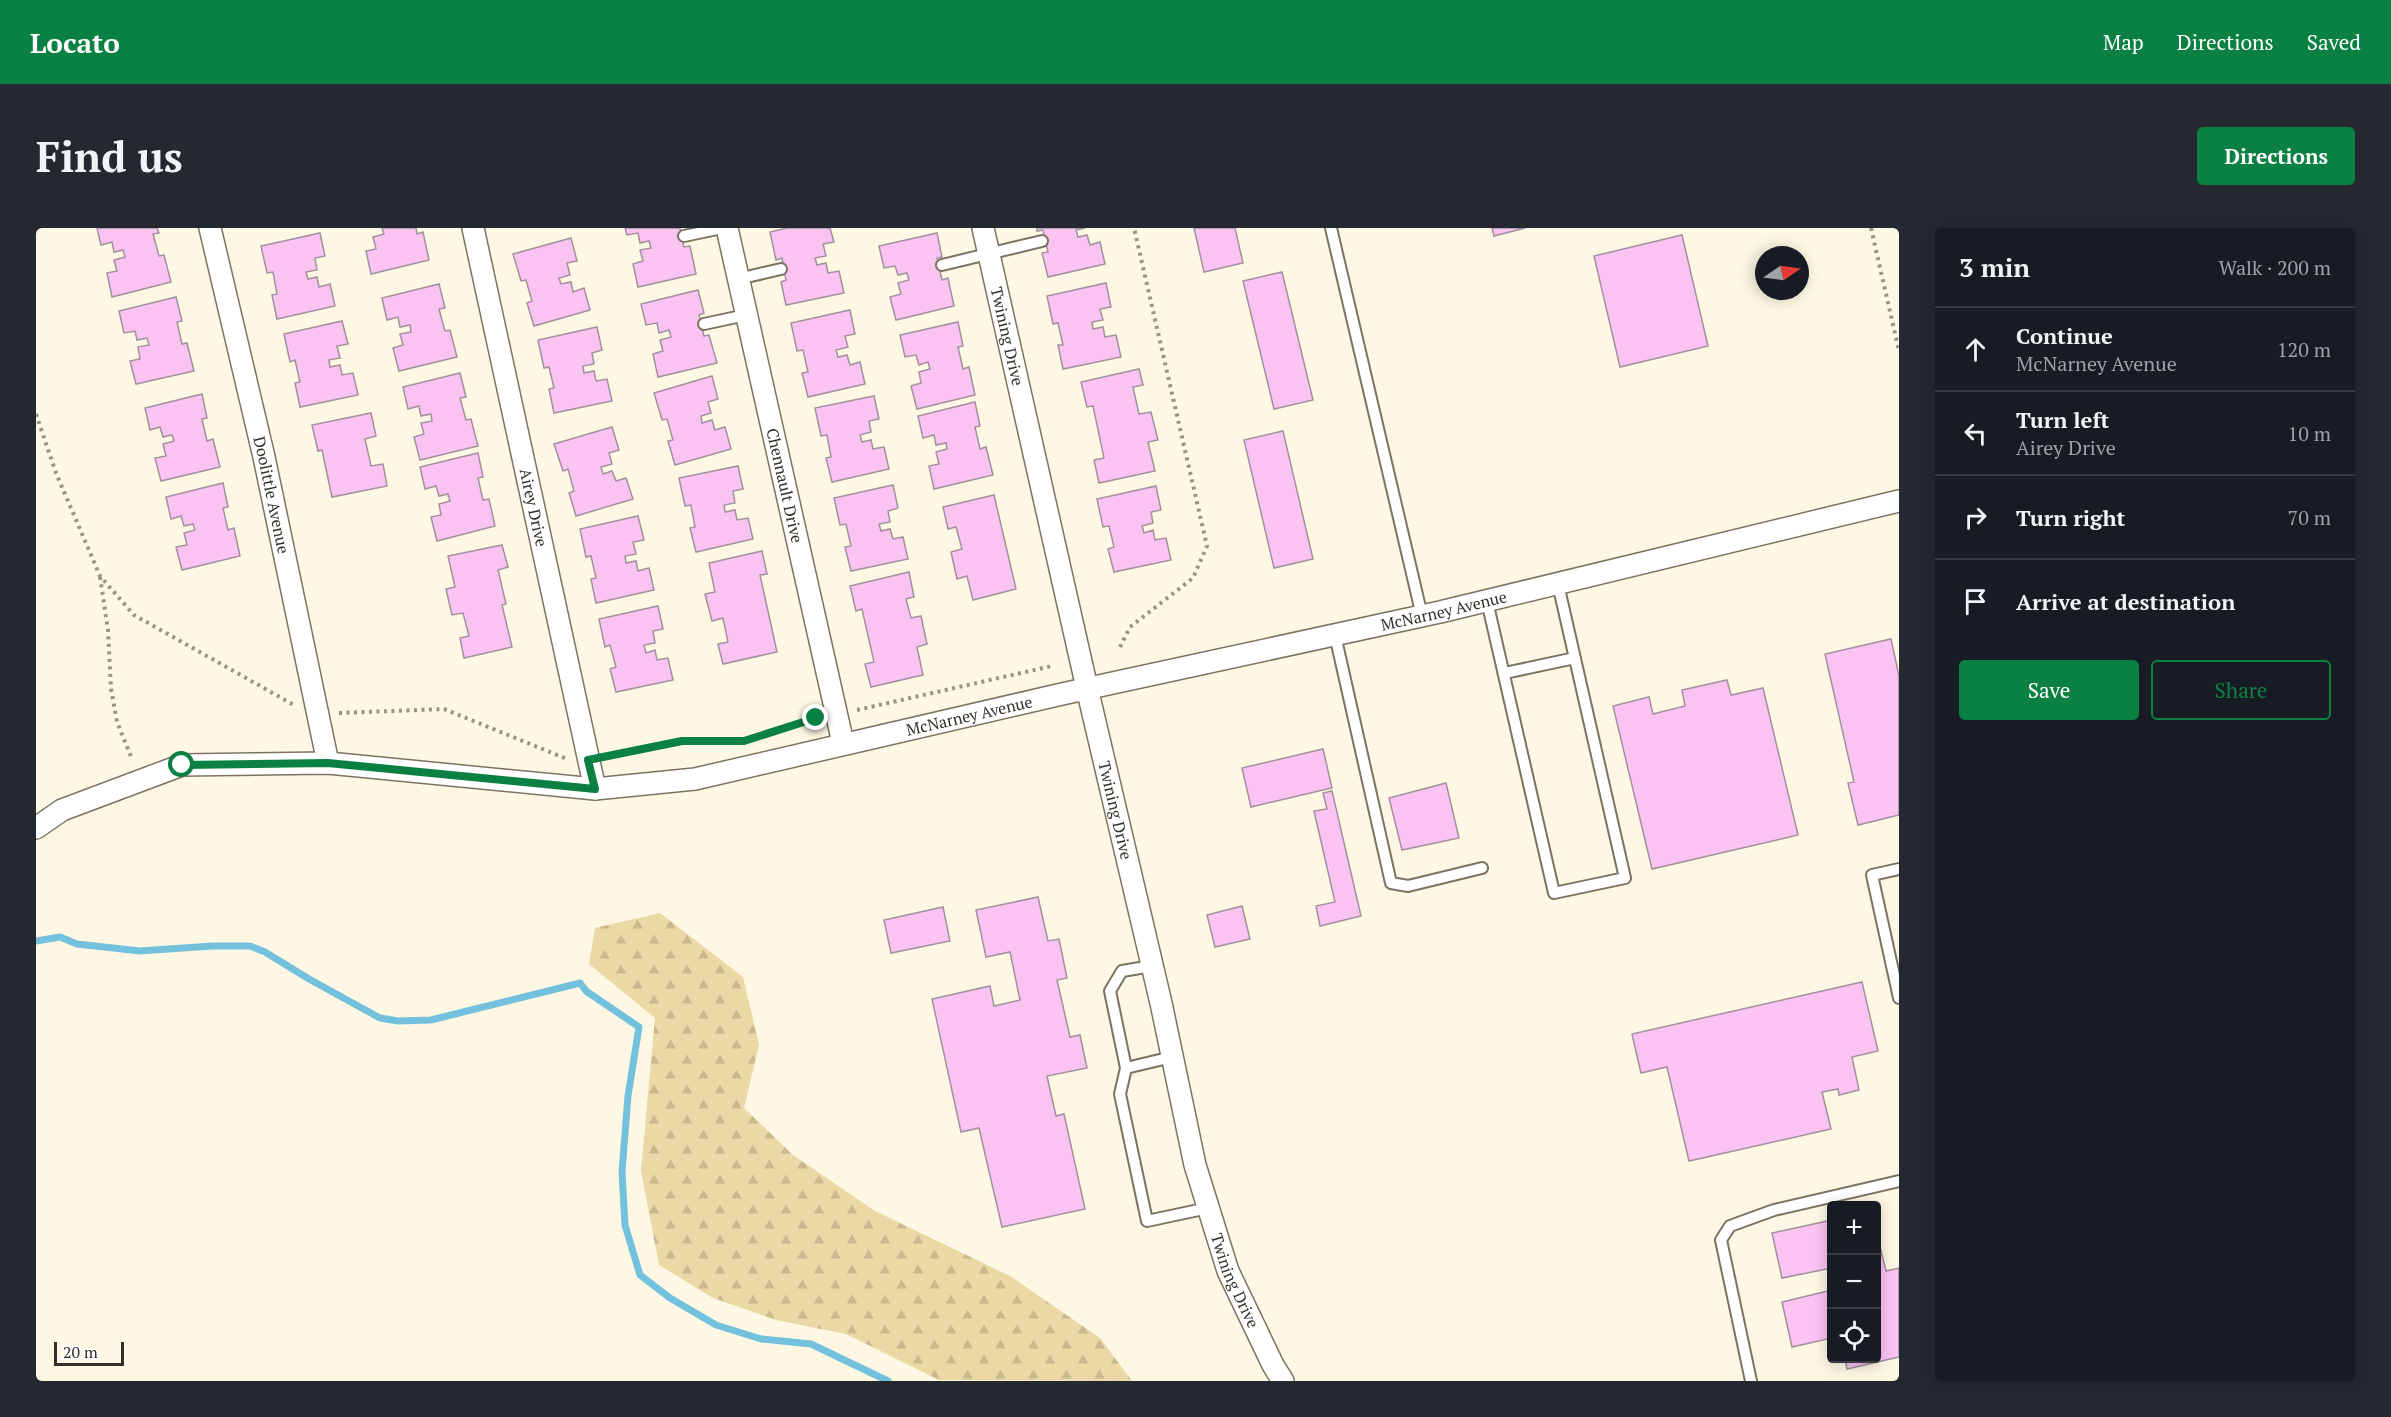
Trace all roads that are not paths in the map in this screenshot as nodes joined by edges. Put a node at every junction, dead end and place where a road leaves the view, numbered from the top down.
1 (210, 228) edge
2 (472, 228) edge
3 (722, 228) edge
4 (727, 228) edge
5 (983, 228) edge
6 (1332, 228) edge
7 (684, 236) dead end
8 (1042, 241) dead end
9 (989, 254) junction
10 (942, 265) dead end
11 (781, 269) dead end
12 (738, 279) junction
13 (746, 315) junction
14 (704, 324) dead end
15 (1899, 501) edge
16 (1558, 584) junction
17 (1487, 601) junction
18 (1422, 616) junction
19 (1335, 635) junction
20 (1575, 658) junction
21 (1504, 673) junction
22 (1087, 688) junction
23 (843, 743) junction
24 (328, 763) junction
25 (595, 789) junction
26 (36, 828) edge
27 (1482, 868) dead end
28 (1899, 869) edge
29 (1152, 966) junction
30 (1899, 998) edge
31 (1172, 1058) junction
32 (1126, 1068) junction
33 (1899, 1181) edge
34 (1208, 1208) junction
35 (1283, 1381) edge
36 (1751, 1381) edge

1 - 24 street, Doolittle Avenue
2 - 25 street, Airey Drive
3 - 7 lane
4 - 12 street, Chennault Drive
5 - 9 street, Twining Drive
6 - 18 lane
8 - 9 lane
9 - 10 lane
9 - 22 street, Twining Drive
11 - 12 lane
12 - 13 street, Chennault Drive
13 - 14 lane
13 - 23 street, Chennault Drive
15 - 16 street, McNarney Avenue
16 - 17 street, McNarney Avenue
16 - 20 lane
17 - 18 street, McNarney Avenue
17 - 21 lane
18 - 19 street, McNarney Avenue
19 - 22 street, McNarney Avenue
19 - 27 lane
20 - 21 lane
20 - 21 lane
22 - 23 street, McNarney Avenue
22 - 29 street, Twining Drive
23 - 25 street, McNarney Avenue
24 - 25 street, McNarney Avenue
24 - 26 street, McNarney Avenue
28 - 30 lane
29 - 31 street, Twining Drive
29 - 32 lane
31 - 32 lane
31 - 34 street, Twining Drive
32 - 34 lane
33 - 36 lane
34 - 35 street, Twining Drive

